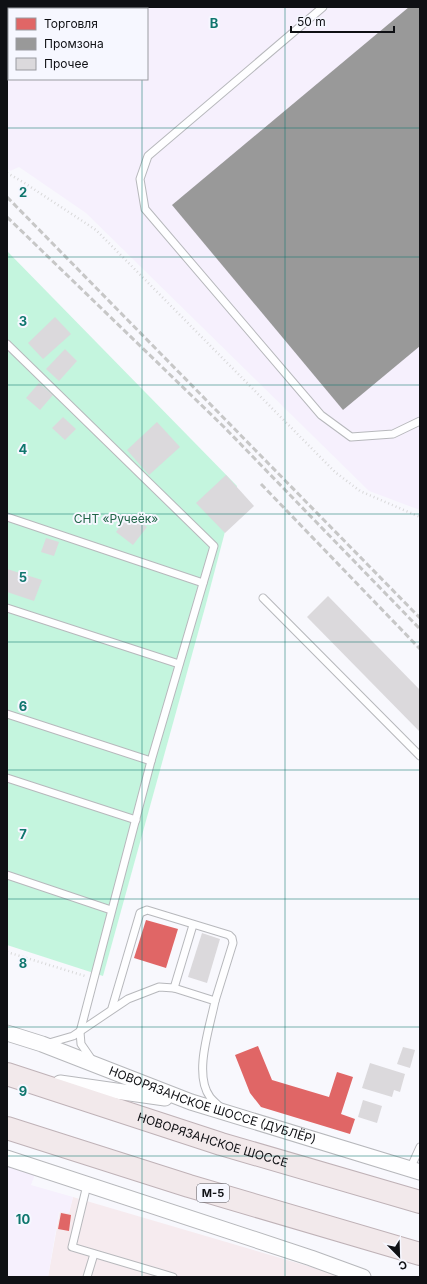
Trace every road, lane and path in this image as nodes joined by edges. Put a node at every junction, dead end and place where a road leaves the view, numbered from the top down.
1 (323, 7) edge
2 (7, 173) edge
3 (7, 344) edge
4 (420, 421) edge
5 (7, 517) edge
6 (420, 517) edge
7 (203, 583) junction
8 (263, 598) dead end
9 (7, 608) edge
10 (179, 664) junction
11 (7, 714) edge
12 (420, 756) edge
13 (151, 761) junction
14 (7, 778) edge
15 (136, 820) junction
16 (7, 875) edge
17 (111, 910) junction
18 (193, 924) junction
19 (7, 952) edge
20 (93, 978) junction
21 (174, 988) junction
22 (215, 1001) junction
23 (112, 1008) junction
24 (80, 1032) junction
25 (7, 1033) edge
26 (42, 1044) junction
27 (104, 1068) junction
28 (10, 1075) edge
29 (191, 1102) junction
30 (226, 1114) junction
31 (7, 1128) edge
32 (420, 1147) edge
33 (7, 1158) edge
34 (415, 1170) edge
35 (87, 1185) junction
36 (420, 1202) edge
37 (94, 1254) junction
38 (420, 1254) edge
39 (87, 1277) edge
40 (173, 1277) edge
41 (363, 1277) edge

1 - 4 lane
2 - 6 path
3 - 7 lane
5 - 7 lane
7 - 10 lane
8 - 12 lane
9 - 10 lane
10 - 13 lane
11 - 13 lane
13 - 15 lane
14 - 15 lane
15 - 17 lane
16 - 17 lane
17 - 20 lane
18 - 21 lane
18 - 22 lane
18 - 23 lane
19 - 20 path
20 - 24 lane
21 - 22 lane
21 - 23 lane
22 - 30 lane
23 - 24 lane
24 - 26 lane
24 - 27 lane
25 - 26 street, НОВОРЯЗАНСКОЕ ШОССЕ (ДУБЛЁР)
26 - 27 street, НОВОРЯЗАНСКОЕ ШОССЕ (ДУБЛЁР)
27 - 29 street, НОВОРЯЗАНСКОЕ ШОССЕ (ДУБЛЁР)
28 - 29 street
28 - 36 highway, НОВОРЯЗАНСКОЕ ШОССЕ
29 - 30 street, НОВОРЯЗАНСКОЕ ШОССЕ (ДУБЛЁР)
30 - 34 street, НОВОРЯЗАНСКОЕ ШОССЕ (ДУБЛЁР)
31 - 38 highway, М-5
32 - 34 lane
33 - 35 street
35 - 37 lane
35 - 41 street
37 - 39 lane
37 - 40 lane

